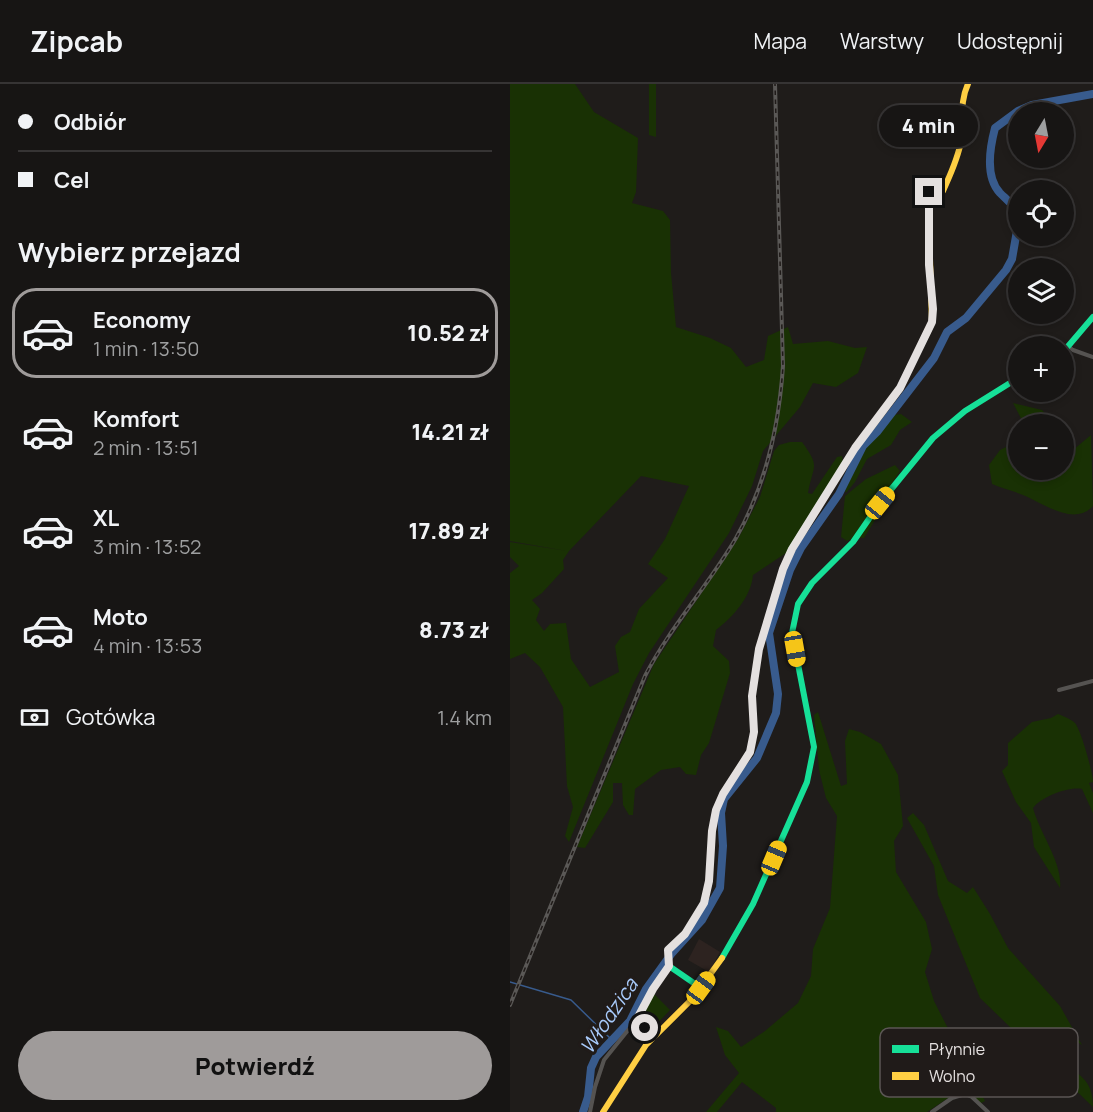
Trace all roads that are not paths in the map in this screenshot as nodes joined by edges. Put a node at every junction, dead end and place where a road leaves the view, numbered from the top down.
1 (968, 84) edge
2 (1093, 317) edge
3 (1074, 340) edge
4 (1074, 350) edge
5 (1093, 357) edge
6 (1008, 384) edge
7 (1093, 681) edge
8 (1059, 690) dead end
9 (669, 964) junction
10 (701, 988) junction
11 (637, 1019) junction
12 (652, 1038) junction
13 (955, 1097) edge
14 (972, 1097) edge
15 (590, 1112) edge
16 (603, 1112) edge
17 (932, 1112) edge
18 (988, 1112) edge

1 - 9 street
2 - 3 street
4 - 5 street
6 - 10 street
7 - 8 street
9 - 10 street
9 - 11 street
10 - 12 street
11 - 12 street
11 - 15 street
12 - 16 street
13 - 17 street
14 - 18 street

